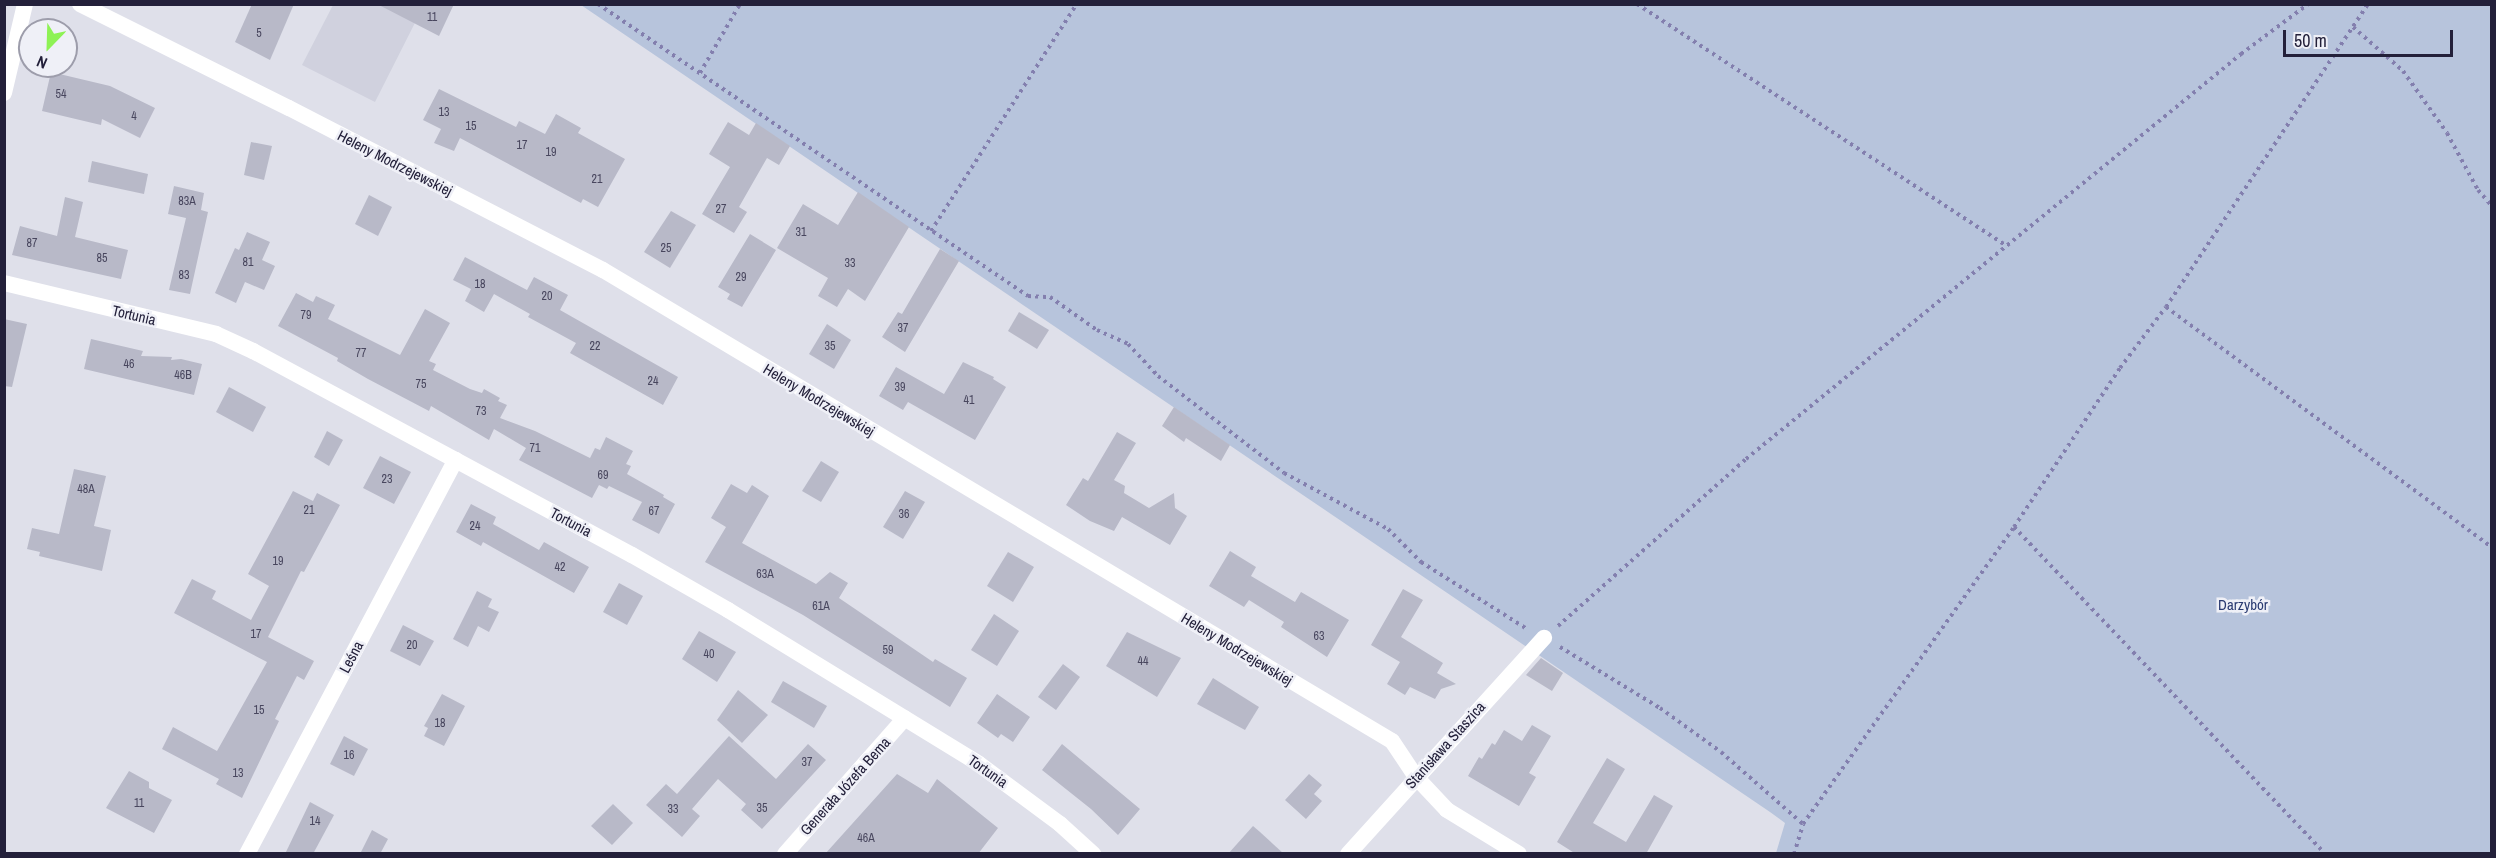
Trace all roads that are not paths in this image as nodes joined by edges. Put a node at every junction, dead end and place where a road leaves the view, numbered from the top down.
1 (25, 4) edge
2 (80, 4) edge
3 (4, 93) edge
4 (4, 283) edge
5 (456, 460) junction
6 (1544, 638) road end
7 (905, 718) junction
8 (1416, 777) junction
9 (247, 854) edge
10 (784, 854) edge
11 (1094, 854) edge
12 (1348, 854) edge
13 (1519, 854) edge

1 - 3 street
2 - 8 street, Heleny Modrzejewskiej
4 - 5 street, Tortunia
5 - 7 street, Tortunia
5 - 9 street, Leśna
6 - 8 street, Stanisława Staszica
7 - 10 street, Generała Józefa Bema
7 - 11 street, Tortunia
8 - 12 street, Stanisława Staszica
8 - 13 street, Heleny Modrzejewskiej

